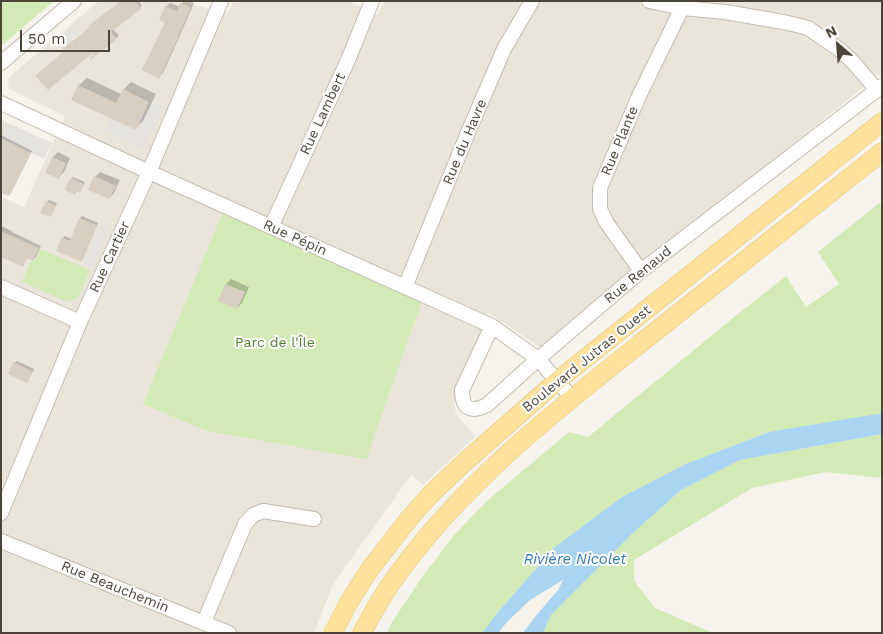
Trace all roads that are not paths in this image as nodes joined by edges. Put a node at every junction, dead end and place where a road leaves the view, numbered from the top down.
1 (74, 1) edge
2 (221, 1) edge
3 (372, 1) edge
4 (532, 1) edge
5 (649, 1) edge
6 (682, 8) junction
7 (1, 63) edge
8 (879, 88) edge
9 (1, 103) edge
10 (882, 122) edge
11 (882, 152) edge
12 (149, 172) junction
13 (271, 227) junction
14 (642, 271) junction
15 (1, 287) edge
16 (406, 287) junction
17 (80, 322) junction
18 (492, 326) junction
19 (538, 359) junction
20 (557, 381) junction
21 (572, 398) junction
22 (1, 513) edge
23 (314, 518) dead end
24 (1, 542) edge
25 (204, 622) junction
26 (229, 633) edge
27 (333, 633) edge
28 (362, 633) edge

1 - 7 street
2 - 12 street, Rue Cartier
3 - 13 street, Rue Lambert
4 - 16 street, Rue du Havre
5 - 6 street
6 - 8 street
6 - 14 street, Rue Plante
8 - 14 street, Rue Renaud
9 - 12 street, Rue Pépin
10 - 20 main road, Boulevard Jutras Ouest
11 - 21 main road, Boulevard Jutras Ouest
12 - 13 street, Rue Pépin
12 - 17 street, Rue Cartier
13 - 16 street, Rue Pépin
14 - 19 street, Rue Renaud
15 - 17 street
16 - 18 street, Rue Pépin
17 - 22 street, Rue Cartier
18 - 19 street, Rue Pépin
18 - 19 street, Rue Renaud
19 - 20 street, Rue Pépin
20 - 21 street, Rue Pépin
20 - 27 main road, Boulevard Jutras Ouest
21 - 28 main road, Boulevard Jutras Ouest
23 - 25 street
24 - 25 street, Rue Beauchemin
25 - 26 street, Rue Beauchemin

